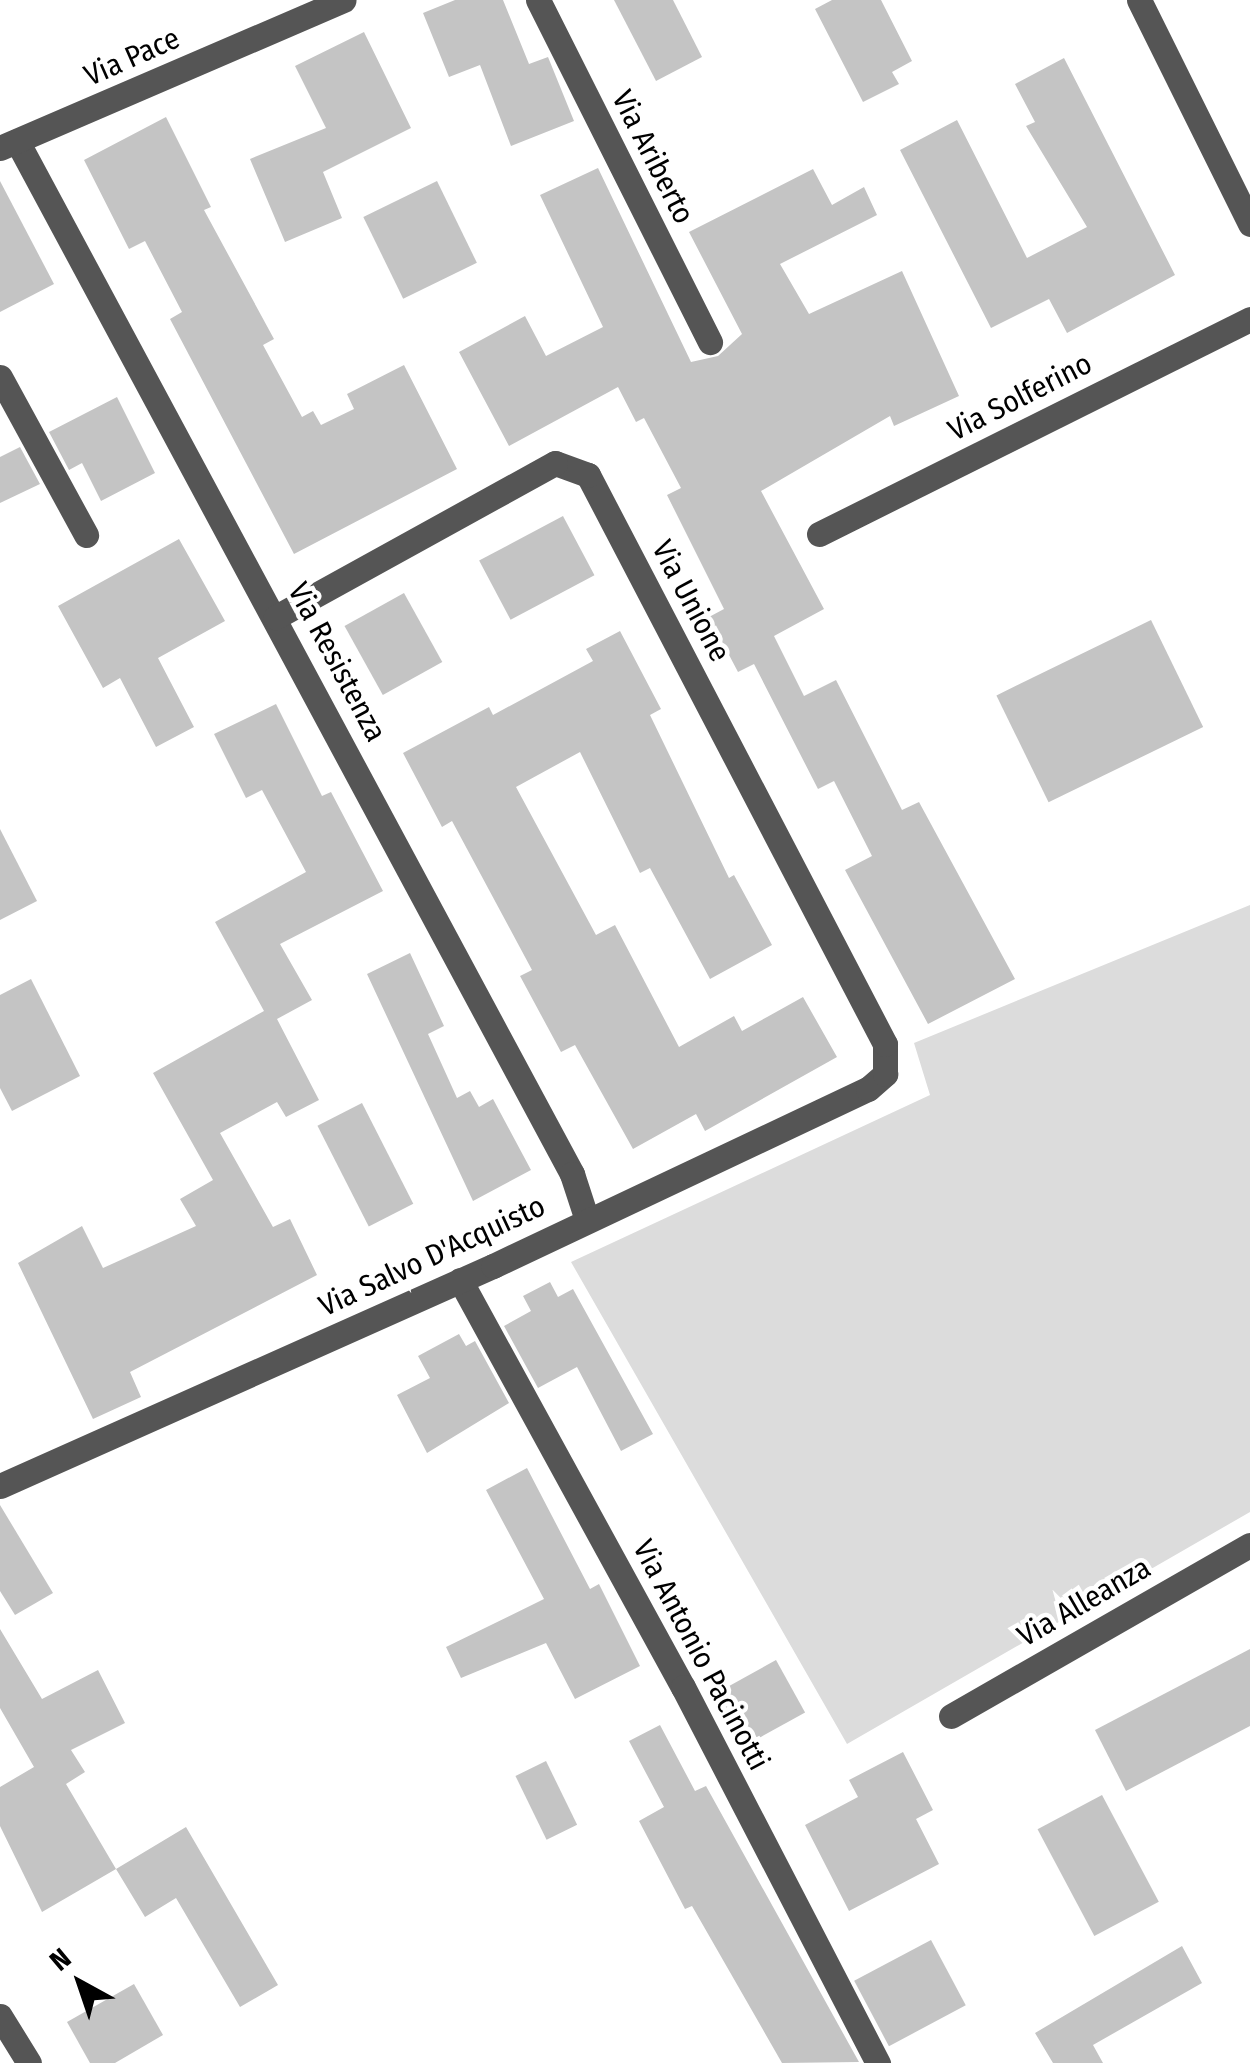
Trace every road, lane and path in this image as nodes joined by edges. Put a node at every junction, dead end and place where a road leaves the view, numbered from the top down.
1 (344, 0) edge
2 (538, 0) edge
3 (1139, 0) edge
4 (9, 144) edge
5 (1250, 224) edge
6 (1250, 319) edge
7 (710, 342) dead end
8 (0, 377) edge
9 (819, 534) dead end
10 (86, 535) dead end
11 (276, 616) junction
12 (885, 1074) joint
13 (587, 1220) junction
14 (460, 1280) junction
15 (0, 1486) edge
16 (1250, 1545) edge
17 (951, 1716) dead end
18 (0, 2016) edge
19 (29, 2063) edge
20 (878, 2063) edge

1 - 4 street, Via Pace
2 - 7 street, Via Ariberto
3 - 5 street
4 - 11 street, Via Resistenza
6 - 9 street, Via Solferino
8 - 10 street
11 - 12 street, Via Unione
11 - 13 street, Via Resistenza
12 - 13 street, Via Salvo D'Acquisto
13 - 14 street, Via Salvo D'Acquisto
14 - 15 street, Via Salvo D'Acquisto
14 - 20 street, Via Antonio Pacinotti
16 - 17 street, Via Alleanza
18 - 19 street

